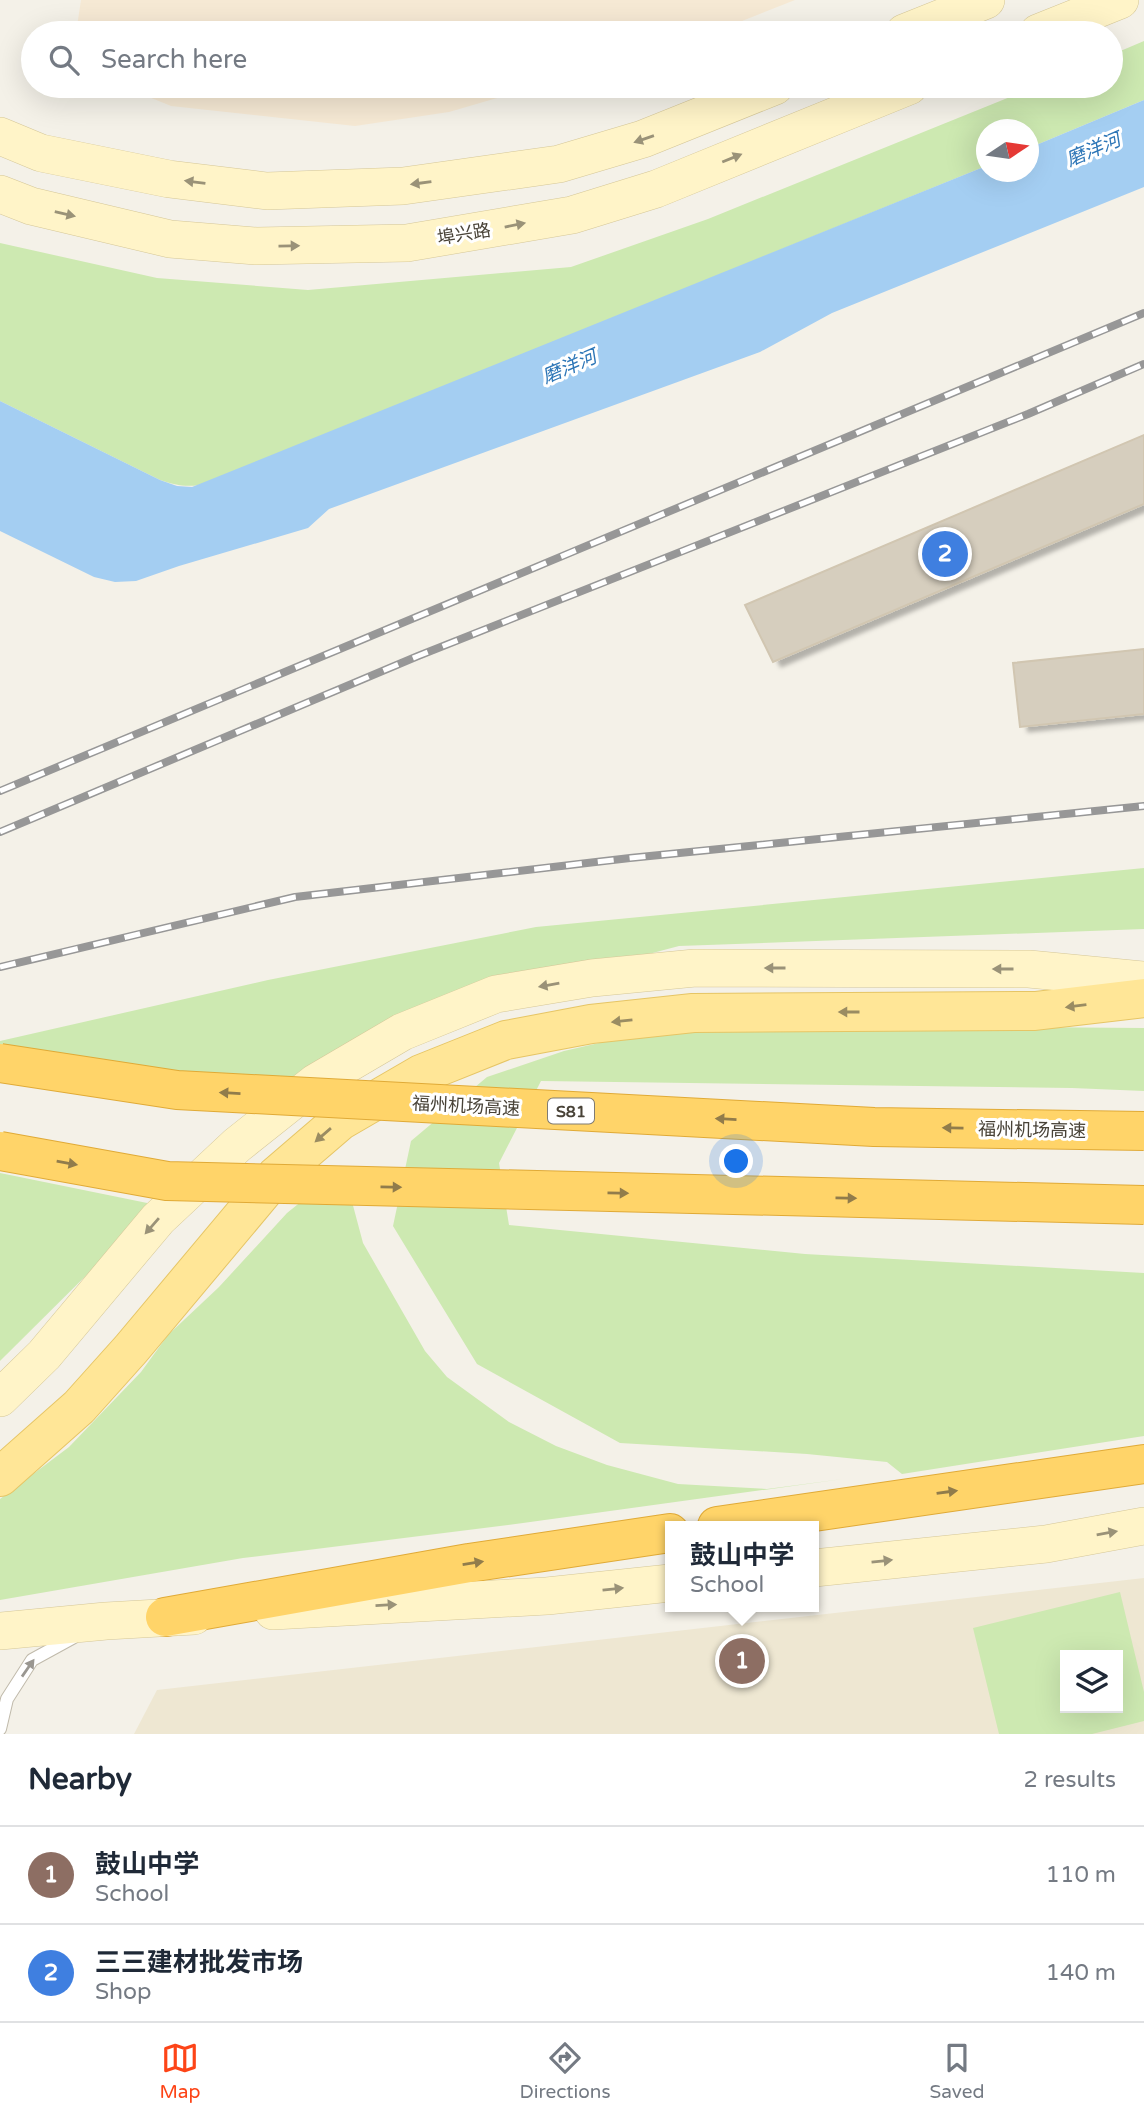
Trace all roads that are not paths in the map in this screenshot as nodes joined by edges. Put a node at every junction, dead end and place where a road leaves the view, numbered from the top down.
1 (986, 0) edge
2 (1120, 0) edge
3 (934, 21) edge
4 (1068, 21) edge
5 (745, 98) edge
6 (880, 98) edge
7 (0, 136) edge
8 (0, 194) edge
9 (1144, 980) edge
10 (1144, 998) edge
11 (0, 1063) edge
12 (1144, 1131) edge
13 (0, 1151) edge
14 (1144, 1205) edge
15 (0, 1398) edge
16 (1144, 1464) edge
17 (0, 1477) edge
18 (752, 1521) edge
19 (1144, 1526) edge
20 (665, 1534) edge
21 (819, 1567) edge
22 (665, 1584) edge
23 (165, 1618) junction
24 (106, 1620) junction
25 (0, 1631) edge
26 (0, 1729) edge

1 - 3 main road
2 - 4 main road
5 -> 7 main road
8 -> 6 main road, 埠兴路
9 -> 15 main road
10 -> 17 main road
12 -> 11 highway, 福州机场高速 / S81, bridge
13 -> 14 highway, bridge
18 -> 16 highway
21 -> 19 main road
23 -> 20 highway
23 -> 22 main road
23 - 24 main road
24 - 25 main road
26 -> 24 lane

